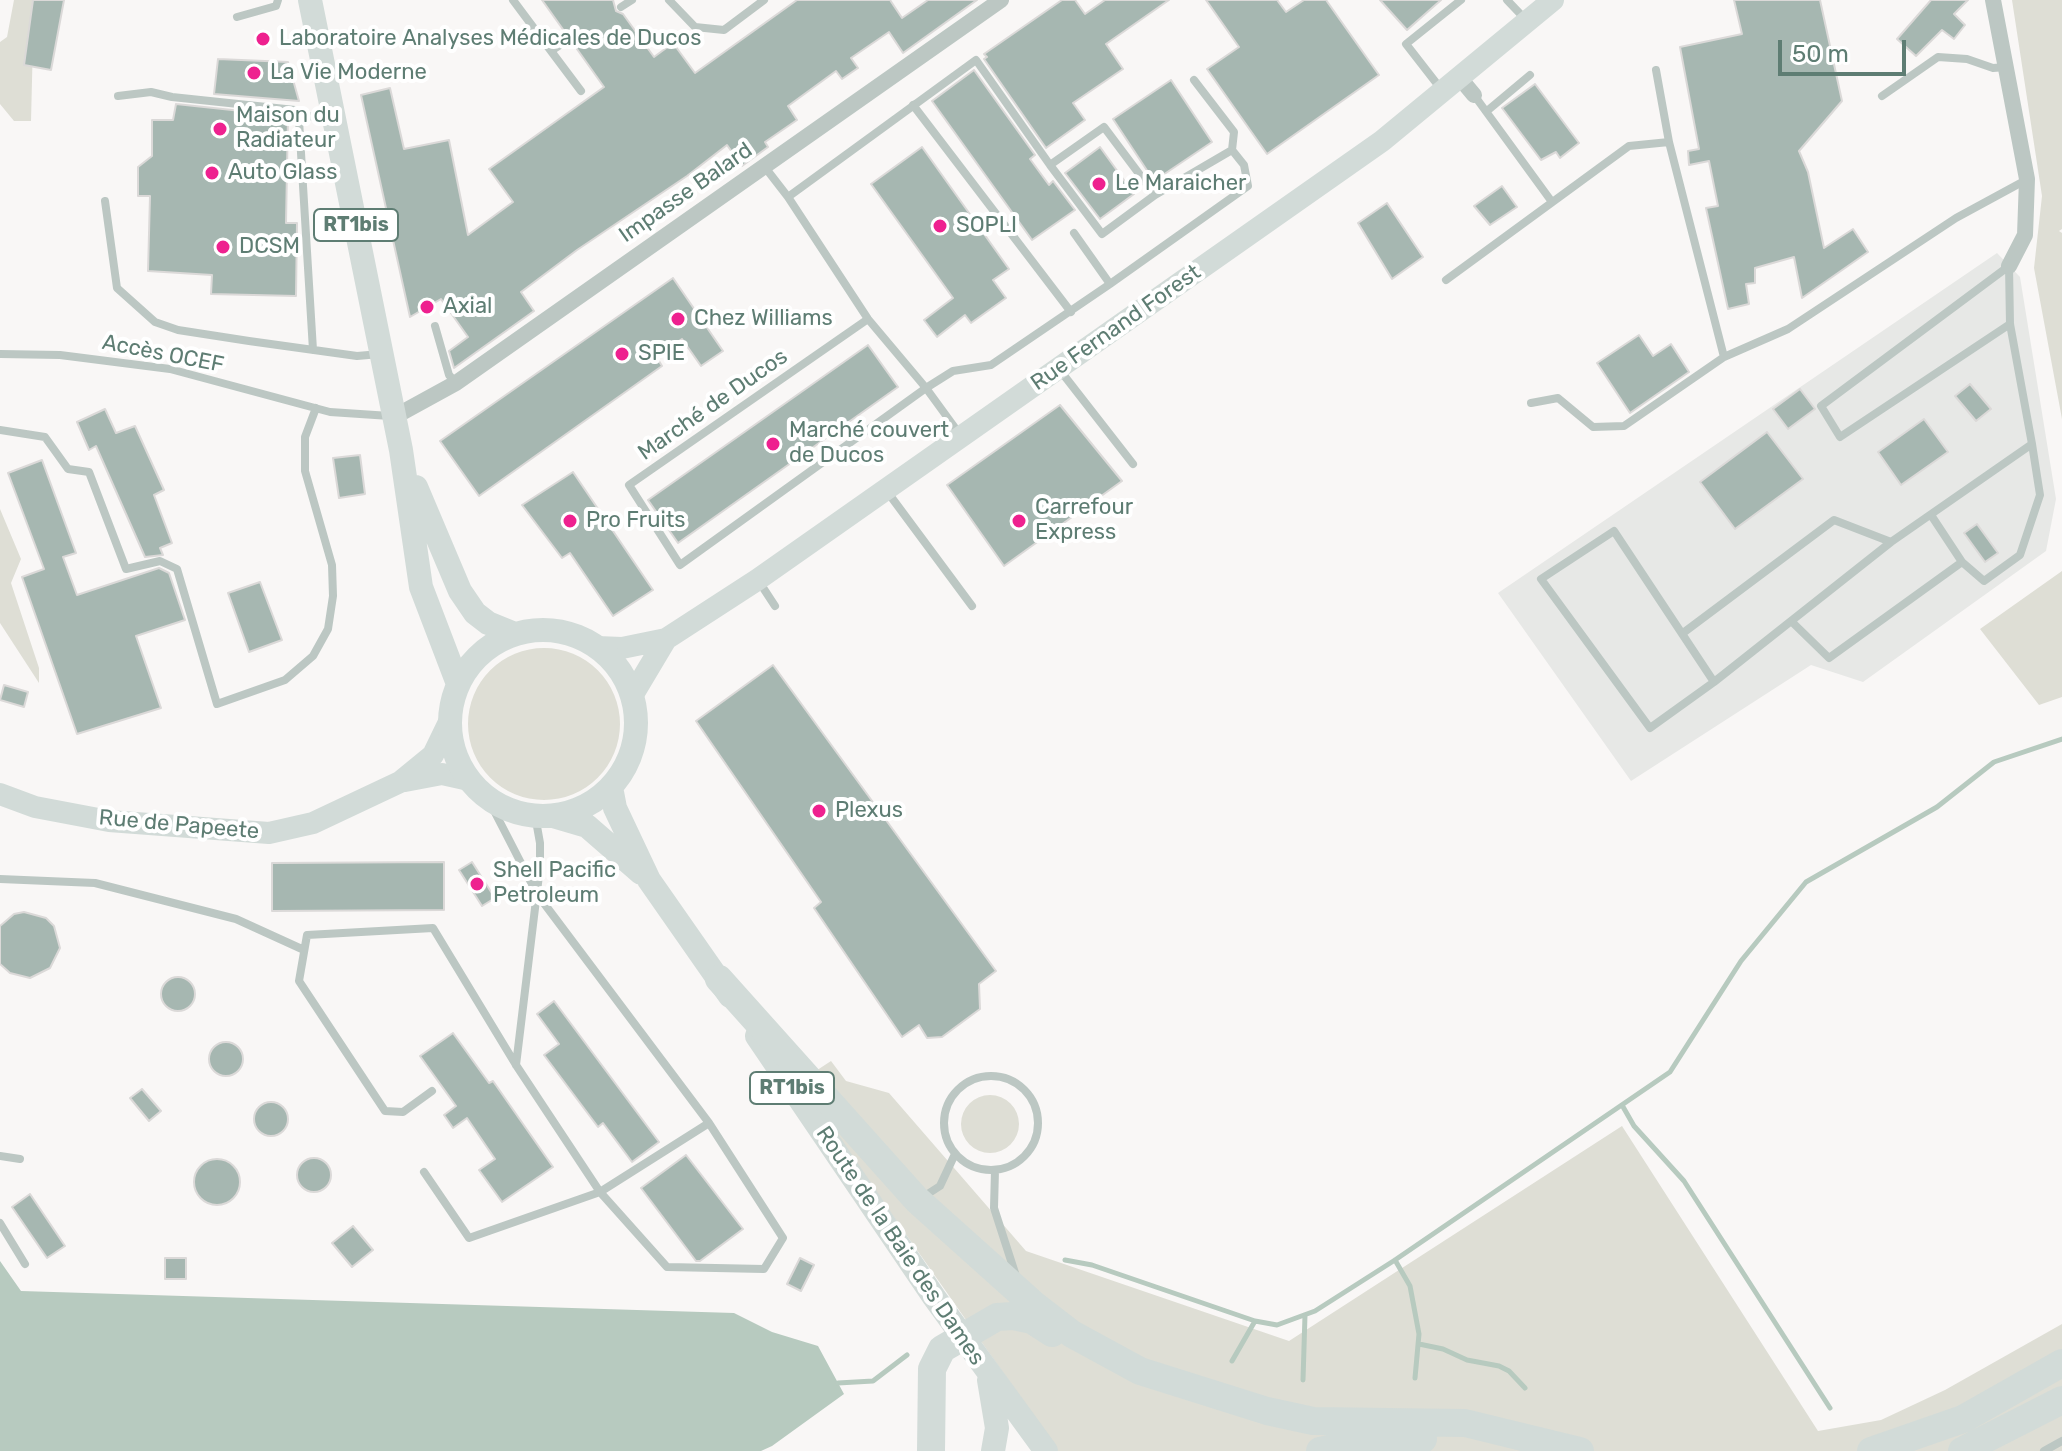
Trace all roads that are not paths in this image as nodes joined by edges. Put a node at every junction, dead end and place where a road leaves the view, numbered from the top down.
1 (278, 0) edge
2 (310, 0) edge
3 (513, 0) edge
4 (632, 0) edge
5 (669, 0) edge
6 (764, 0) edge
7 (1001, 0) edge
8 (1461, 0) edge
9 (1507, 0) edge
10 (1553, 0) edge
11 (1993, 0) edge
12 (621, 7) dead end
13 (237, 17) dead end
14 (1527, 21) junction
15 (565, 42) dead end
16 (551, 51) junction
17 (2006, 67) junction
18 (1656, 70) dead end
19 (1530, 75) dead end
20 (1194, 80) dead end
21 (1451, 85) junction
22 (581, 91) dead end
23 (1474, 95) joint
24 (118, 96) dead end
25 (1882, 96) dead end
26 (913, 105) junction
27 (333, 109) junction
28 (1487, 111) junction
29 (299, 120) junction
30 (1669, 142) junction
31 (1232, 150) junction
32 (763, 165) junction
33 (1050, 165) junction
34 (2027, 179) junction
35 (1155, 195) junction
36 (788, 197) junction
37 (105, 201) dead end
38 (1552, 202) junction
39 (1074, 233) dead end
40 (2009, 266) junction
41 (1446, 280) dead end
42 (1110, 284) junction
43 (1071, 312) junction
44 (868, 319) junction
45 (2010, 324) junction
46 (435, 326) dead end
47 (313, 350) junction
48 (382, 353) junction
49 (0, 354) edge
50 (1724, 357) junction
51 (1058, 368) junction
52 (456, 383) junction
53 (926, 388) junction
54 (1531, 403) dead end
55 (316, 408) junction
56 (394, 417) junction
57 (0, 430) edge
58 (961, 436) junction
59 (2032, 444) junction
60 (401, 450) junction
61 (1133, 464) dead end
62 (885, 490) junction
63 (1931, 515) junction
64 (1891, 542) junction
65 (1962, 562) junction
66 (757, 580) junction
67 (775, 606) dead end
68 (972, 606) dead end
69 (1791, 621) junction
70 (1683, 633) junction
71 (515, 634) junction
72 (666, 639) junction
73 (597, 647) junction
74 (1714, 682) junction
75 (458, 684) junction
76 (632, 696) junction
77 (449, 722) junction
78 (469, 780) junction
79 (400, 782) junction
80 (611, 787) junction
81 (0, 794) edge
82 (487, 797) junction
83 (543, 815) junction
84 (0, 879) edge
85 (649, 880) junction
86 (537, 894) junction
87 (304, 950) junction
88 (719, 979) junction
89 (516, 1065) junction
90 (432, 1091) dead end
91 (709, 1123) junction
92 (955, 1154) junction
93 (0, 1156) edge
94 (20, 1159) dead end
95 (995, 1170) junction
96 (424, 1172) dead end
97 (600, 1192) junction
98 (917, 1200) junction
99 (0, 1223) edge
100 (25, 1264) dead end
101 (1022, 1292) junction
102 (2062, 1363) edge
103 (984, 1368) junction
104 (1140, 1371) junction
105 (2062, 1400) edge
106 (2062, 1441) edge
107 (931, 1451) edge
108 (993, 1451) edge
109 (1046, 1451) edge
110 (1320, 1451) edge
111 (1567, 1451) edge
112 (1580, 1451) edge
113 (1871, 1451) edge
114 (1962, 1451) edge
115 (2044, 1451) edge

1 - 13 lane
2 - 27 main road, RT1bis
3 - 16 lane
4 - 12 lane
5 - 6 lane
7 - 32 street, Impasse Balard
8 - 21 lane
9 - 14 lane
10 - 14 street, Rue Fernand Forest
11 - 17 street
14 - 21 street, Rue Fernand Forest
15 - 16 lane
16 - 22 lane
17 - 25 lane
17 - 34 street
18 - 30 lane
19 - 28 lane
20 - 31 lane, Marché de Ducos
21 - 23 street
21 - 51 street, Rue Fernand Forest
23 - 28 lane
24 - 29 lane
26 - 33 lane
26 - 36 lane
26 - 43 lane
27 - 29 lane
27 - 48 main road, RT1bis
28 - 38 lane
29 - 47 lane
30 - 38 lane
30 - 50 lane
31 - 35 lane
31 - 42 lane, Marché de Ducos
32 - 36 lane
32 - 52 street, Impasse Balard
33 - 35 lane
33 - 35 lane
34 - 40 street
34 - 50 lane
36 - 44 lane
37 - 47 lane
38 - 41 lane
39 - 42 lane
40 - 45 lane
40 - 45 lane
42 - 43 lane, Marché de Ducos
43 - 53 lane, Marché de Ducos
44 - 53 lane
44 - 53 lane, Marché de Ducos
45 - 59 lane
46 - 52 lane
47 - 48 lane
48 - 56 main road, RT1bis
49 - 55 lane, Accès OCEF
50 - 54 lane
51 - 58 street, Rue Fernand Forest
51 - 61 lane
52 - 56 street, Impasse Balard
53 - 58 lane
55 - 56 lane, Accès OCEF
55 - 57 lane
56 - 60 main road, RT1bis
58 - 62 street, Rue Fernand Forest
59 - 63 lane
59 - 65 lane
60 - 71 main road, RT1bis
60 - 75 main road, RT1bis
62 - 66 street, Rue Fernand Forest
62 - 68 lane
63 - 64 lane
63 - 65 lane
64 - 69 lane
64 - 70 lane
65 - 69 lane
66 - 67 lane
66 - 72 street, Rue Fernand Forest
69 - 74 lane
70 - 74 lane
70 - 74 lane
71 - 73 main road
71 - 75 main road
72 - 73 street, Rue Fernand Forest
72 - 76 street, Rue Fernand Forest
73 - 76 main road
75 - 77 main road
76 - 80 main road
77 - 78 main road
77 - 79 street, Rue de Papeete
78 - 79 street, Rue de Papeete
78 - 82 main road
79 - 81 street, Rue de Papeete
80 - 83 main road
80 - 85 main road, Route de la Baie des Dames / RT1bis
82 - 83 main road
82 - 86 lane
83 - 85 main road, Route de la Baie des Dames / RT1bis
83 - 86 lane
84 - 87 lane
85 - 88 main road, Route de la Baie des Dames / RT1bis
86 - 89 lane
86 - 91 lane
87 - 89 lane
87 - 90 lane
88 - 98 highway
88 - 103 main road, Route de la Baie des Dames / RT1bis
89 - 97 lane
91 - 97 lane
91 - 97 lane
92 - 95 lane
92 - 95 lane
92 - 98 lane
93 - 94 lane
95 - 101 lane
96 - 97 lane
98 - 101 highway
99 - 100 lane
101 - 104 highway
102 - 113 highway
103 - 108 main road
103 - 109 main road, Route de la Baie des Dames / RT1bis
104 - 107 highway
104 - 112 highway
105 - 114 highway
106 - 115 lane
110 - 111 highway

